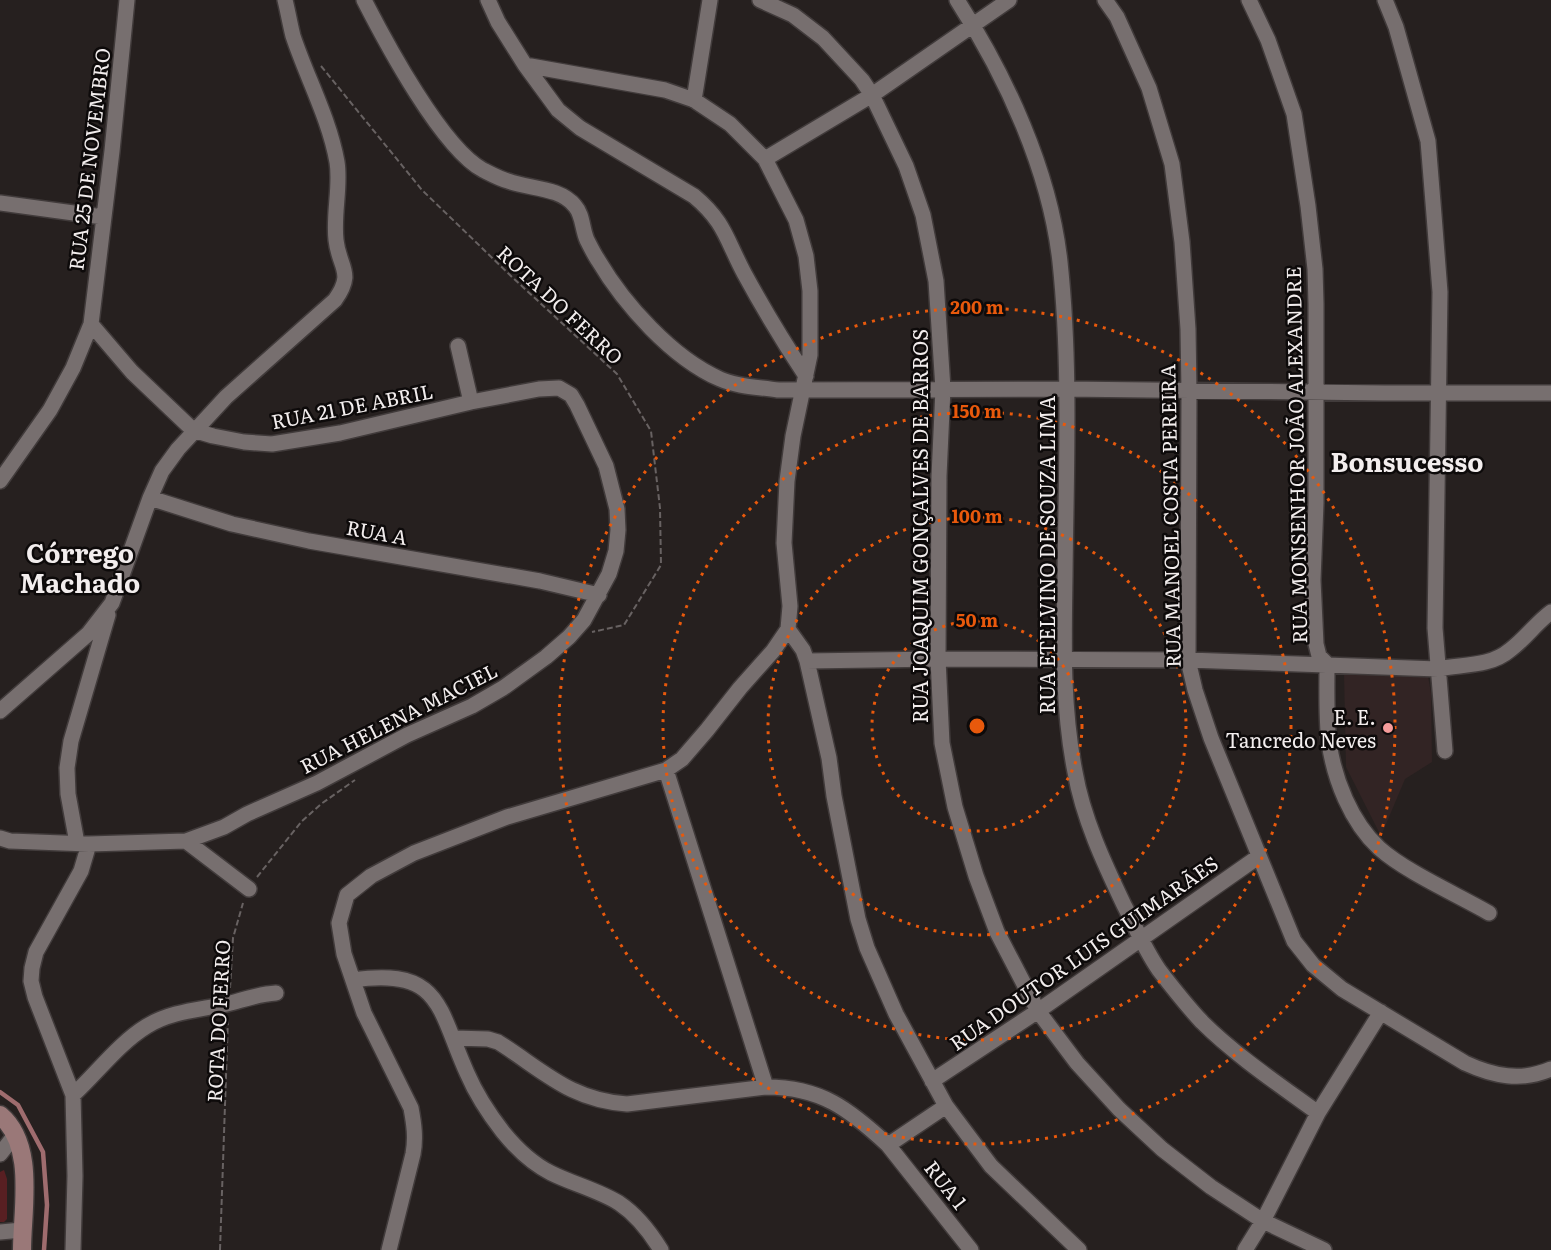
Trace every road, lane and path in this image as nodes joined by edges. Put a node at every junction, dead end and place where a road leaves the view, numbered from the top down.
1 (128, 0) edge
2 (285, 0) edge
3 (364, 0) edge
4 (489, 0) edge
5 (710, 0) edge
6 (760, 0) edge
7 (957, 0) edge
8 (1009, 0) edge
9 (1106, 0) edge
10 (1249, 0) edge
11 (1385, 0) edge
12 (974, 26) junction
13 (316, 61) dead end
14 (525, 65) junction
15 (872, 95) junction
16 (694, 100) junction
17 (765, 159) junction
18 (0, 203) edge
19 (103, 217) junction
20 (91, 324) junction
21 (458, 346) dead end
22 (804, 383) junction
23 (560, 388) joint
24 (943, 389) junction
25 (1066, 389) junction
26 (1189, 391) junction
27 (1438, 391) junction
28 (1315, 392) junction
29 (1551, 393) edge
30 (471, 402) junction
31 (193, 430) junction
32 (0, 481) edge
33 (150, 498) junction
34 (599, 595) junction
35 (112, 603) junction
36 (1551, 612) edge
37 (788, 628) junction
38 (568, 638) junction
39 (938, 659) junction
40 (1064, 660) junction
41 (1188, 660) junction
42 (807, 661) junction
43 (1327, 664) junction
44 (1438, 669) junction
45 (0, 711) edge
46 (1445, 751) dead end
47 (666, 770) junction
48 (359, 777) dead end
49 (0, 838) edge
50 (186, 841) junction
51 (83, 843) junction
52 (1258, 857) junction
53 (249, 889) junction
54 (1489, 913) dead end
55 (1141, 939) junction
56 (353, 980) junction
57 (276, 993) dead end
58 (229, 1004) junction
59 (1038, 1011) junction
60 (1381, 1012) junction
61 (454, 1038) junction
62 (1551, 1070) edge
63 (932, 1081) junction
64 (766, 1087) junction
65 (73, 1095) junction
66 (946, 1106) junction
67 (1318, 1113) junction
68 (0, 1115) edge
69 (15, 1135) junction
70 (888, 1145) junction
71 (0, 1154) edge
72 (1263, 1221) junction
73 (22, 1230) junction
74 (0, 1232) edge
75 (21, 1250) edge
76 (73, 1250) edge
77 (220, 1250) edge
78 (389, 1250) edge
79 (661, 1250) edge
80 (971, 1250) edge
81 (1079, 1250) edge
82 (1245, 1250) edge
83 (1324, 1250) edge

1 - 19 street, RUA 25 DE NOVEMBRO
2 - 31 street
3 - 22 street
4 - 14 street
5 - 16 street
6 - 15 street, RUA JOAQUIM GONÇALVES DE BARROS
7 - 12 street, RUA ETELVINO DE SOUZA LIMA
8 - 12 street
9 - 26 street, RUA MANOEL COSTA PEREIRA
10 - 28 street, RUA MONSENHOR JOÃO ALEXANDRE
11 - 27 street
12 - 15 street
12 - 25 street, RUA ETELVINO DE SOUZA LIMA
13 - 38 path, ROTA DO FERRO
14 - 16 street
14 - 22 street
15 - 17 street
15 - 24 street, RUA JOAQUIM GONÇALVES DE BARROS
16 - 17 street
17 - 22 street
18 - 19 street
19 - 20 street, RUA 25 DE NOVEMBRO
20 - 31 street, RUA 21 DE ABRIL
20 - 32 street, RUA 25 DE NOVEMBRO
21 - 30 street
22 - 24 street
22 - 37 street
23 - 30 street, RUA 21 DE ABRIL
23 - 34 street, RUA HELENA MACIEL
24 - 25 street
24 - 39 street, RUA JOAQUIM GONÇALVES DE BARROS
25 - 26 street
25 - 40 street, RUA ETELVINO DE SOUZA LIMA
26 - 28 street
26 - 41 street, RUA MANOEL COSTA PEREIRA
27 - 28 street
27 - 29 street
27 - 44 street
28 - 43 street, RUA MONSENHOR JOÃO ALEXANDRE
30 - 31 street, RUA 21 DE ABRIL
31 - 33 street
33 - 34 street, RUA A
33 - 35 street
34 - 38 street, RUA HELENA MACIEL
35 - 45 street
35 - 51 street
36 - 44 street
37 - 42 street
37 - 47 street
38 - 50 street, RUA HELENA MACIEL
39 - 40 street
39 - 42 street
39 - 59 street, RUA JOAQUIM GONÇALVES DE BARROS
40 - 41 street
40 - 55 street, RUA ETELVINO DE SOUZA LIMA
41 - 43 street
41 - 52 street, RUA MANOEL COSTA PEREIRA
42 - 63 street
43 - 44 street
43 - 54 street, RUA MONSENHOR JOÃO ALEXANDRE
44 - 46 street
47 - 56 street
47 - 64 street
48 - 53 path, ROTA DO FERRO
49 - 51 street, RUA HELENA MACIEL
50 - 51 street, RUA HELENA MACIEL
50 - 53 street
51 - 65 street
52 - 55 street, RUA DOUTOR LUIS GUIMARÃES
52 - 60 street, RUA MANOEL COSTA PEREIRA
53 - 58 path, ROTA DO FERRO
55 - 59 street, RUA DOUTOR LUIS GUIMARÃES
55 - 67 street, RUA ETELVINO DE SOUZA LIMA
56 - 61 street
56 - 78 street
57 - 58 street
58 - 65 street
58 - 77 path, ROTA DO FERRO
59 - 63 street, RUA DOUTOR LUIS GUIMARÃES
59 - 72 street, RUA JOAQUIM GONÇALVES DE BARROS
60 - 62 street, RUA MANOEL COSTA PEREIRA
60 - 67 street
61 - 64 street, RUA 1
61 - 79 street
63 - 66 street
64 - 70 street, RUA 1
65 - 76 street
66 - 70 street
66 - 81 street
67 - 72 street
68 - 69 street
69 - 71 street
69 - 73 street
70 - 80 street, RUA 1
72 - 82 street
72 - 83 street, RUA JOAQUIM GONÇALVES DE BARROS
73 - 74 street
73 - 75 street

